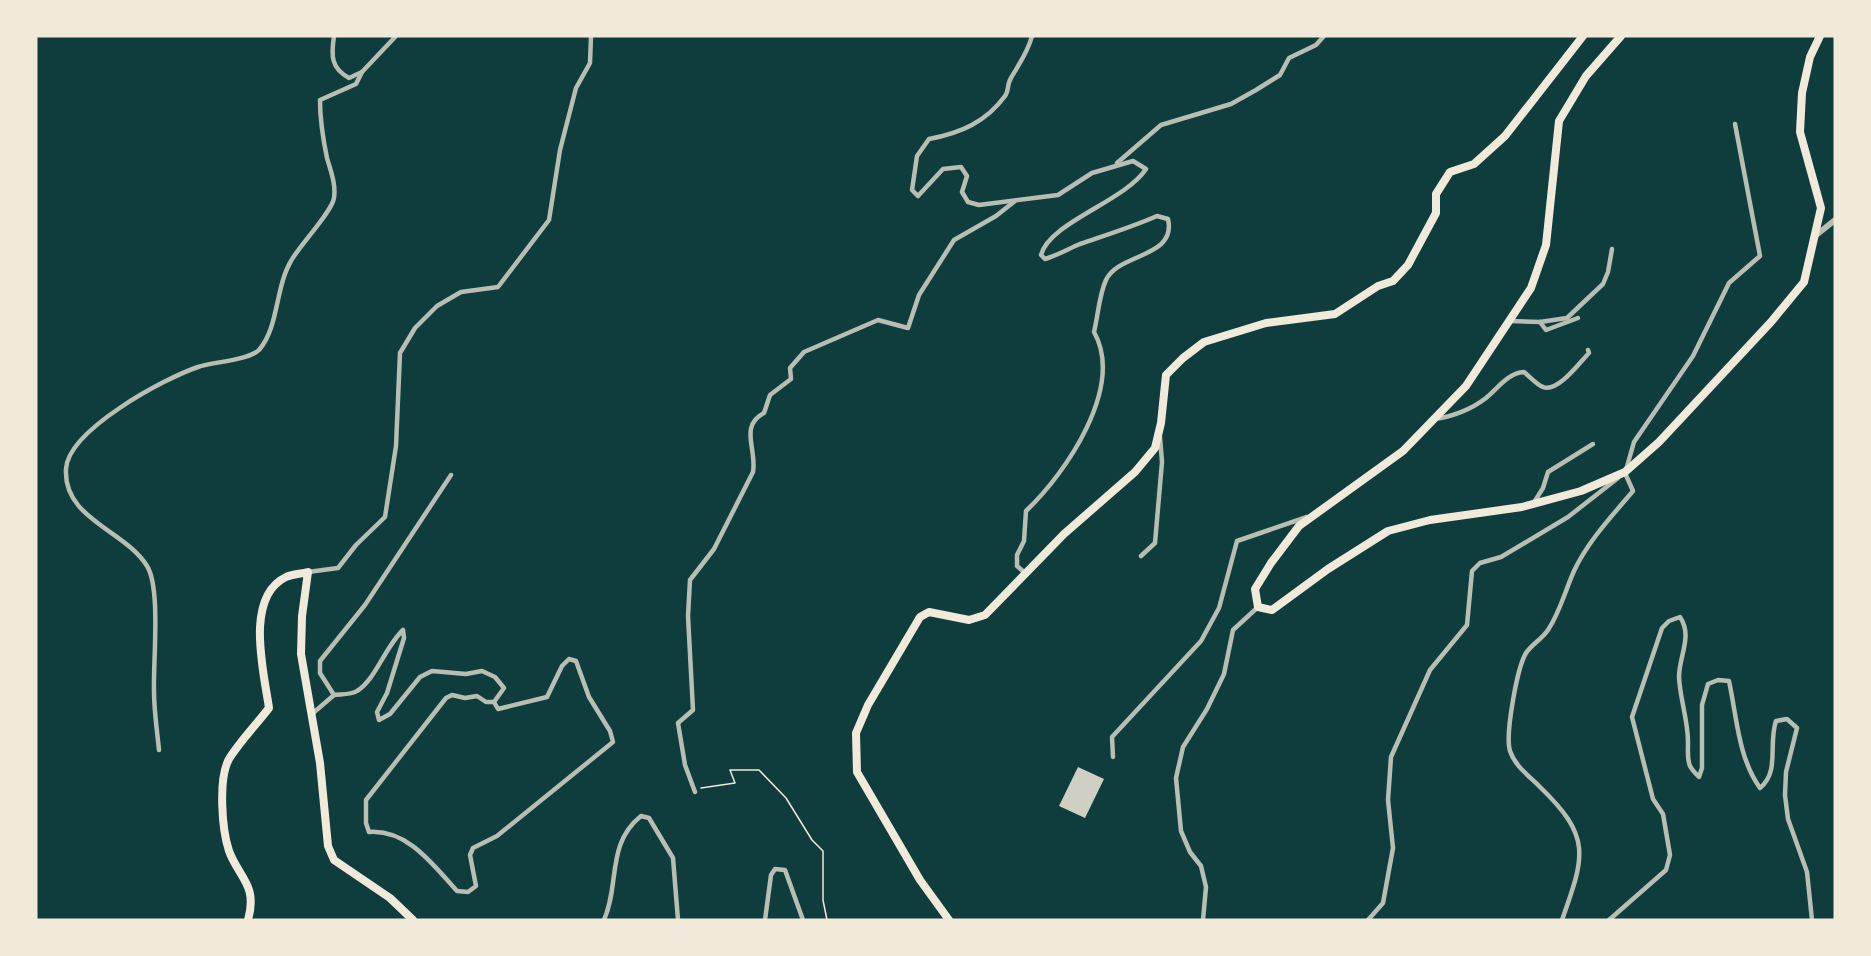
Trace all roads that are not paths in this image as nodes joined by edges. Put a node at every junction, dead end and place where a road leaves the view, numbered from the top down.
1 (334, 36) edge
2 (396, 36) edge
3 (591, 36) edge
4 (1032, 36) edge
5 (1324, 36) edge
6 (1583, 36) edge
7 (1621, 36) edge
8 (1820, 36) edge
9 (362, 72) junction
10 (1736, 124) dead end
11 (1117, 163) junction
12 (1018, 200) junction
13 (1835, 220) edge
14 (1815, 236) junction
15 (1612, 249) dead end
16 (1578, 318) dead end
17 (1510, 321) junction
18 (1540, 322) junction
19 (1588, 350) dead end
20 (1434, 419) junction
21 (1160, 431) junction
22 (1593, 444) dead end
23 (1625, 472) junction
24 (451, 475) dead end
25 (1533, 504) junction
26 (1321, 513) junction
27 (1141, 556) dead end
28 (308, 572) junction
29 (1025, 573) junction
30 (1258, 607) junction
31 (334, 695) junction
32 (494, 702) junction
33 (312, 714) junction
34 (159, 750) dead end
35 (1113, 758) dead end
36 (695, 790) road end
37 (248, 920) edge
38 (413, 920) edge
39 (604, 920) edge
40 (678, 920) edge
41 (765, 920) edge
42 (803, 920) edge
43 (949, 920) edge
44 (1203, 920) edge
45 (1368, 920) edge
46 (1562, 920) edge
47 (1609, 920) edge
48 (1812, 920) edge

1 - 9 street
2 - 9 street
3 - 28 street
4 - 12 street
5 - 11 street
6 - 21 main road
7 - 17 main road
8 - 14 main road
9 - 34 street
10 - 23 street
11 - 12 street
11 - 29 street
12 - 36 street
13 - 14 street
14 - 23 main road
15 - 18 street
16 - 18 street
17 - 18 street
17 - 20 main road
19 - 20 street
20 - 26 main road
21 - 27 street
21 - 29 main road
22 - 25 street
23 - 25 main road
23 - 45 street
23 - 46 street
24 - 31 street
25 - 30 main road
26 - 30 main road
26 - 35 street
28 - 33 main road
28 - 37 main road
29 - 43 main road
30 - 44 street
31 - 32 street
31 - 33 street
32 - 32 street
33 - 38 main road
39 - 40 street
41 - 42 street
47 - 48 street

